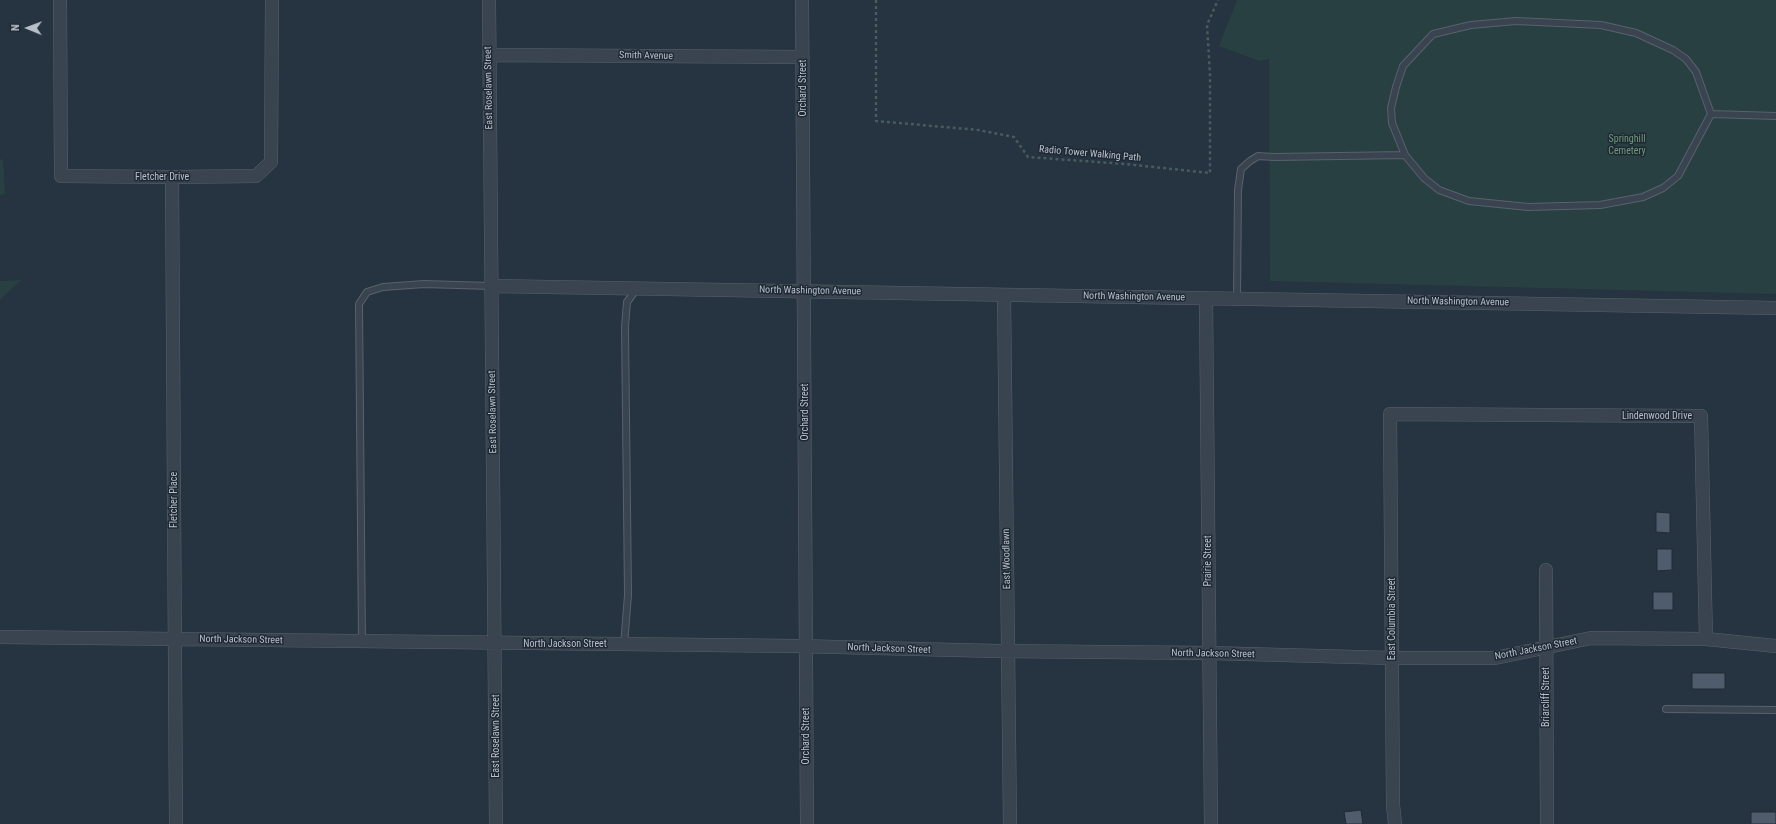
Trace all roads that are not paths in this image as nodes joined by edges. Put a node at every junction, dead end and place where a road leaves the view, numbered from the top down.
1 (60, 0) edge
2 (272, 0) edge
3 (488, 0) edge
4 (802, 0) edge
5 (489, 54) junction
6 (803, 57) junction
7 (1711, 114) junction
8 (1776, 116) edge
9 (1404, 156) junction
10 (172, 177) junction
11 (491, 286) junction
12 (637, 288) junction
13 (804, 290) junction
14 (1004, 295) junction
15 (1206, 298) junction
16 (1236, 299) junction
17 (1776, 308) edge
18 (1390, 414) joint
19 (1546, 570) dead end
20 (0, 637) edge
21 (1706, 639) junction
22 (175, 640) junction
23 (362, 642) junction
24 (495, 644) junction
25 (624, 645) junction
26 (806, 646) junction
27 (1776, 646) edge
28 (1546, 648) junction
29 (1008, 652) junction
30 (1209, 653) junction
31 (1392, 658) junction
32 (1666, 709) dead end
33 (1776, 710) edge
34 (176, 824) edge
35 (496, 824) edge
36 (806, 824) edge
37 (1010, 824) edge
38 (1211, 824) edge
39 (1395, 824) edge
40 (1547, 824) edge

1 - 10 street, Fletcher Drive
2 - 10 street, Fletcher Drive
3 - 5 street, East Roselawn Street
4 - 6 street, Orchard Street
5 - 6 street, Smith Avenue
5 - 11 street, East Roselawn Street
6 - 13 street, Orchard Street
7 - 8 lane
7 - 9 lane
7 - 9 lane
9 - 16 lane
10 - 22 street, Fletcher Place
11 - 12 street, North Washington Avenue
11 - 23 lane
11 - 24 street, East Roselawn Street
12 - 13 street, North Washington Avenue
12 - 25 lane
13 - 14 street, North Washington Avenue
13 - 26 street, Orchard Street
14 - 15 street, North Washington Avenue
14 - 29 street, East Woodlawn
15 - 16 street, North Washington Avenue
15 - 30 street, Prairie Street
16 - 17 street, North Washington Avenue
18 - 21 street, Lindenwood Drive
18 - 31 street, East Columbia Street
19 - 28 street, Briarcliff Street
20 - 22 street, North Jackson Street
21 - 27 street, North Jackson Street
21 - 28 street, North Jackson Street
22 - 23 street, North Jackson Street
22 - 34 street, Fletcher Place
23 - 24 street, North Jackson Street
24 - 25 street, North Jackson Street
24 - 35 street, East Roselawn Street
25 - 26 street, North Jackson Street
26 - 29 street, North Jackson Street
26 - 36 street, Orchard Street
28 - 31 street, North Jackson Street
28 - 40 street, Briarcliff Street
29 - 30 street, North Jackson Street
29 - 37 street, East Woodlawn
30 - 31 street, North Jackson Street
30 - 38 street, Prairie Street
31 - 39 street, East Columbia Street
32 - 33 lane

